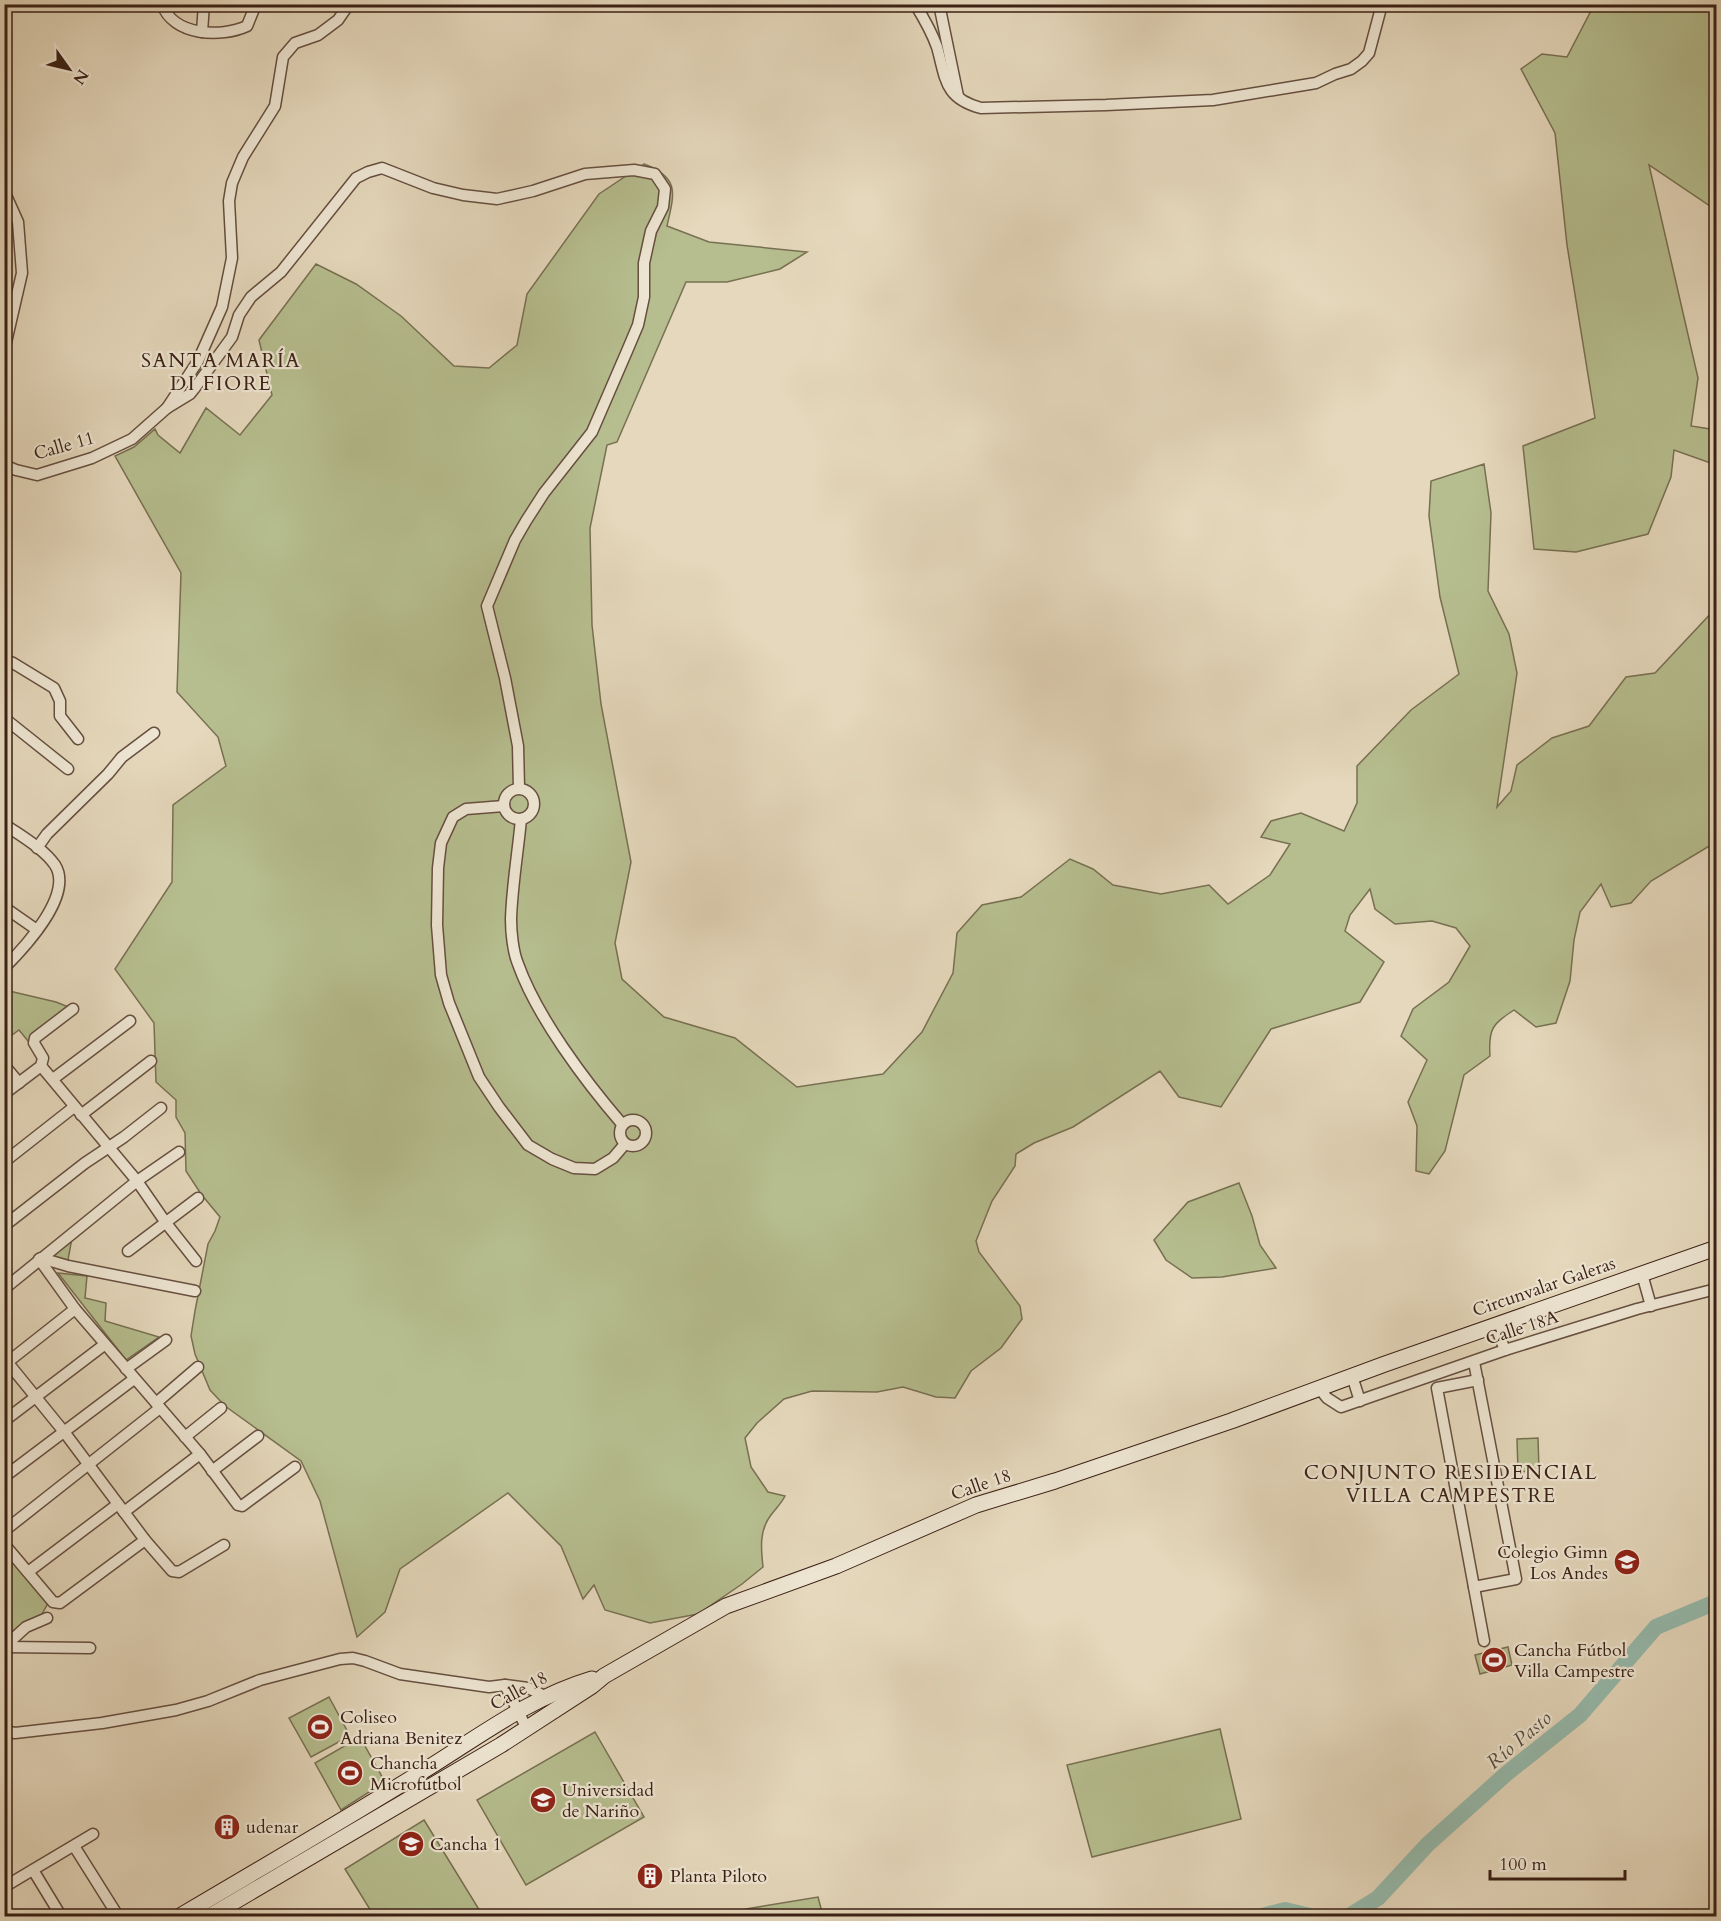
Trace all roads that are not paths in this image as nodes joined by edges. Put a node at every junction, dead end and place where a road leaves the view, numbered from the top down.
1 (162, 4) edge
2 (204, 4) edge
3 (256, 4) edge
4 (349, 4) edge
5 (915, 4) edge
6 (939, 4) edge
7 (1382, 4) edge
8 (202, 32) junction
9 (959, 99) junction
10 (4, 191) edge
11 (4, 351) edge
12 (167, 408) junction
13 (4, 465) edge
14 (4, 660) edge
15 (4, 718) edge
16 (154, 733) dead end
17 (78, 739) dead end
18 (68, 769) dead end
19 (519, 788) junction
20 (504, 806) junction
21 (521, 819) junction
22 (4, 824) edge
23 (37, 848) junction
24 (4, 907) edge
25 (37, 930) junction
26 (4, 968) edge
27 (73, 1009) dead end
28 (130, 1021) dead end
29 (152, 1061) dead end
30 (4, 1065) edge
31 (41, 1066) junction
32 (53, 1079) junction
33 (19, 1083) junction
34 (4, 1094) edge
35 (161, 1108) dead end
36 (78, 1111) junction
37 (622, 1124) junction
38 (625, 1144) junction
39 (107, 1148) junction
40 (179, 1152) dead end
41 (4, 1162) edge
42 (137, 1181) junction
43 (198, 1198) dead end
44 (166, 1223) junction
45 (4, 1226) edge
46 (1716, 1248) edge
47 (128, 1251) dead end
48 (40, 1259) junction
49 (196, 1261) dead end
50 (1642, 1274) junction
51 (4, 1289) edge
52 (1716, 1289) edge
53 (195, 1291) dead end
54 (1651, 1306) junction
55 (75, 1310) junction
56 (1495, 1325) junction
57 (166, 1340) dead end
58 (104, 1344) junction
59 (1505, 1350) junction
60 (6, 1362) edge
61 (1474, 1362) junction
62 (1385, 1364) joint
63 (198, 1367) dead end
64 (126, 1369) junction
65 (1352, 1376) junction
66 (134, 1379) junction
67 (1478, 1380) junction
68 (1319, 1388) junction
69 (36, 1397) junction
70 (1360, 1401) junction
71 (158, 1405) junction
72 (221, 1408) dead end
73 (4, 1421) edge
74 (65, 1433) junction
75 (258, 1436) dead end
76 (185, 1437) junction
77 (200, 1454) junction
78 (90, 1465) junction
79 (295, 1467) dead end
80 (212, 1471) junction
81 (4, 1477) edge
82 (121, 1508) junction
83 (4, 1531) edge
84 (145, 1540) junction
85 (4, 1544) edge
86 (224, 1545) dead end
87 (28, 1572) junction
88 (1474, 1587) junction
89 (47, 1618) dead end
90 (1484, 1641) dead end
91 (5, 1647) edge
92 (90, 1648) dead end
93 (604, 1676) junction
94 (505, 1685) junction
95 (547, 1696) junction
96 (556, 1709) junction
97 (519, 1710) junction
98 (527, 1729) junction
99 (4, 1731) edge
100 (93, 1834) dead end
101 (74, 1846) junction
102 (33, 1870) junction
103 (4, 1887) edge
104 (62, 1917) edge
105 (118, 1917) edge
106 (180, 1917) edge
107 (210, 1917) edge

1 - 8 street
2 - 8 street
3 - 8 street
4 - 12 street
5 - 9 street
6 - 9 street
7 - 9 street
10 - 11 street
12 - 13 street, Calle 11
12 - 19 street
14 - 17 street
15 - 18 street
16 - 23 street
19 - 20 street
19 - 21 street
20 - 21 street
20 - 38 street
21 - 37 street
22 - 23 street
23 - 25 street
24 - 25 street
25 - 26 street
27 - 31 street
28 - 32 street
29 - 36 street
30 - 33 street
31 - 32 street
31 - 33 street
32 - 36 street
33 - 34 street
35 - 39 street
36 - 39 street
36 - 41 street
37 - 38 street
37 - 38 street
39 - 42 street
39 - 45 street
40 - 42 street
42 - 44 street
42 - 48 street
43 - 44 street
44 - 47 street
44 - 49 street
46 - 50 main road, Circunvalar Galeras
48 - 51 street
48 - 53 street
48 - 55 street
50 - 54 street
50 - 56 main road, Circunvalar Galeras
52 - 54 street, Calle 18A
54 - 59 street, Calle 18A
55 - 58 street
55 - 60 street
56 - 59 street
56 - 62 main road, Circunvalar Galeras
57 - 64 street
58 - 64 street
58 - 69 street
59 - 61 street, Calle 18A
60 - 69 street
61 - 67 street
61 - 70 street, Calle 18A
62 - 65 main road, Calle 18
63 - 71 street
64 - 66 street
65 - 68 main road, Calle 18
65 - 70 street
66 - 71 street
66 - 74 street
67 - 88 street
67 - 88 street
68 - 70 street, Calle 18A
68 - 93 main road, Calle 18
69 - 73 street
69 - 74 street
71 - 76 street
71 - 78 street
72 - 76 street
74 - 78 street
74 - 81 street
75 - 80 street
76 - 77 street
77 - 80 street
77 - 82 street
78 - 82 street
78 - 83 street
79 - 80 street
82 - 84 street
82 - 87 street
84 - 86 street
84 - 87 street
85 - 87 street
88 - 90 street
89 - 91 street
91 - 92 street
93 - 95 main road, Calle 18
93 - 96 main road, Calle 18
94 - 95 street
94 - 97 street
94 - 99 street
95 - 96 street
95 - 97 main road, Calle 18
96 - 98 main road, Calle 18
97 - 98 street
97 - 106 main road, Calle 18
98 - 107 main road, Calle 18
100 - 101 street
101 - 102 street
101 - 105 street
102 - 103 street
102 - 104 street

